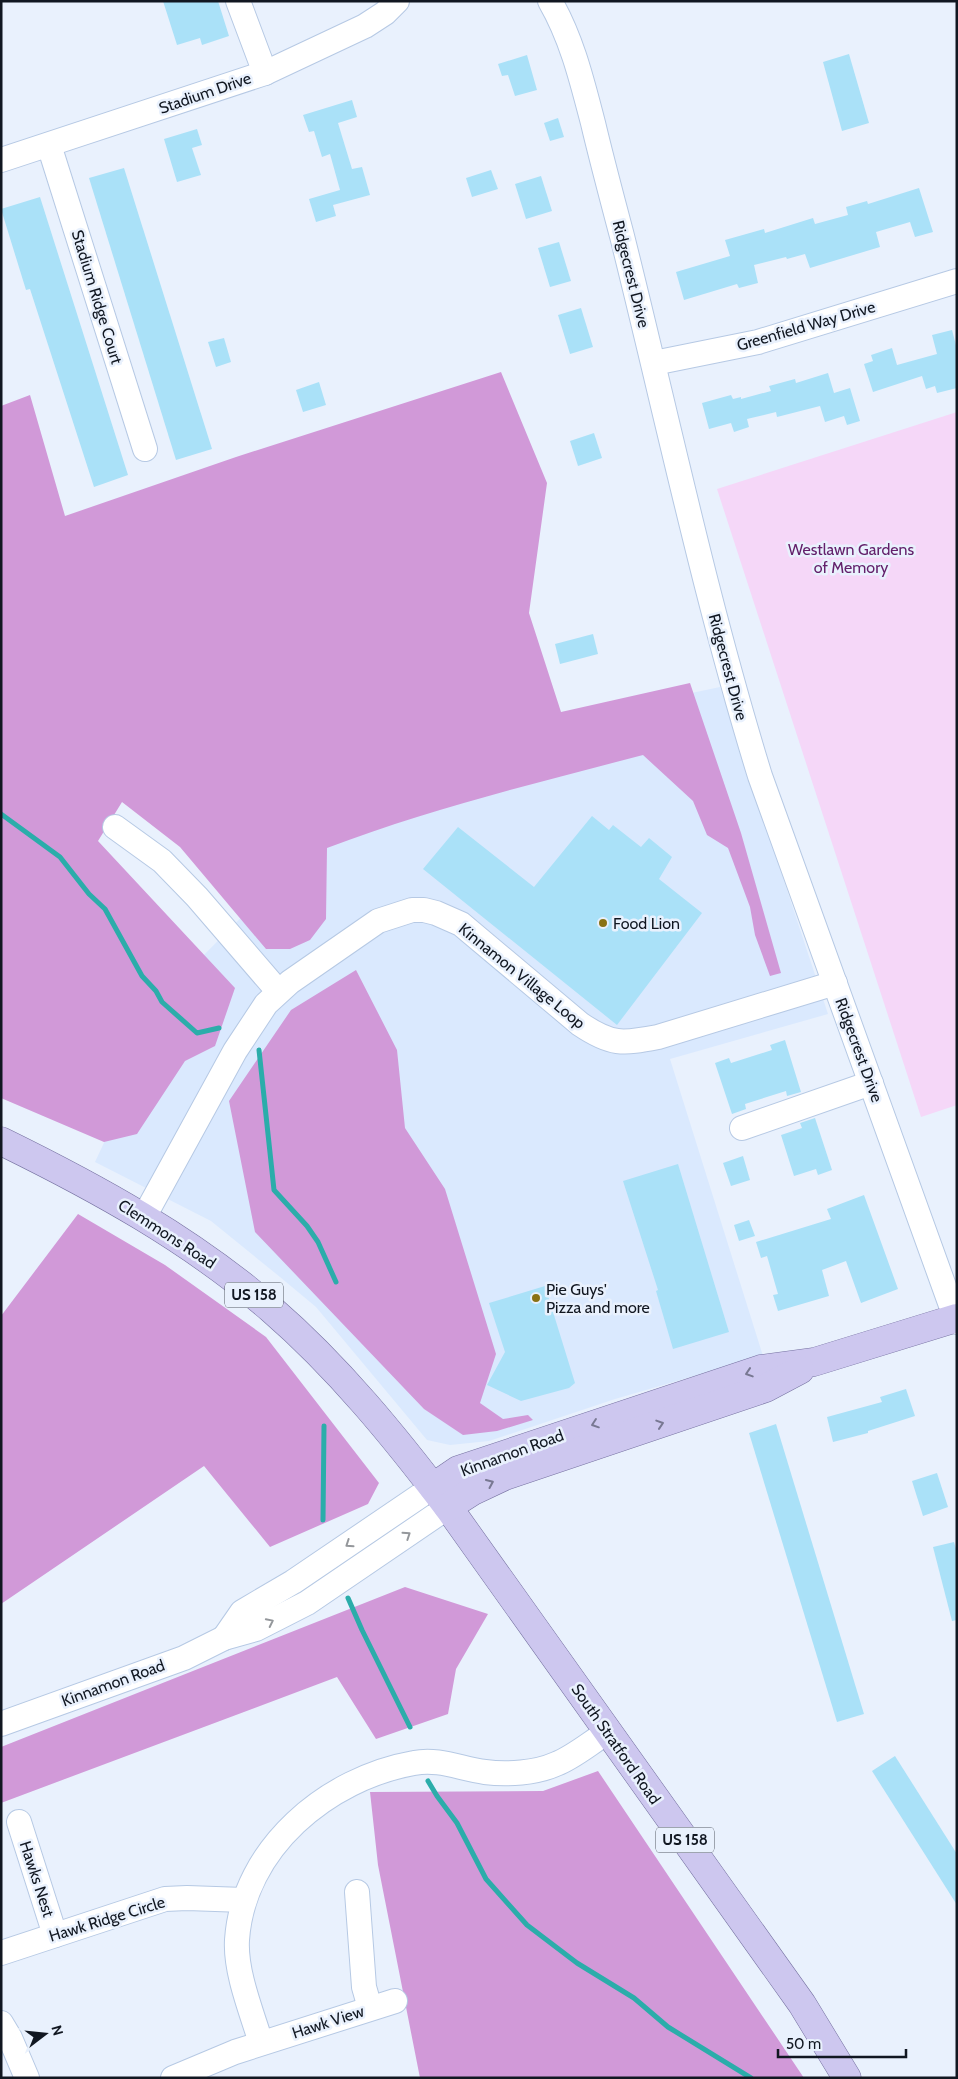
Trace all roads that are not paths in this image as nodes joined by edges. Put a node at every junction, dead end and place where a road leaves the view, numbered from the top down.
1 (238, 1) edge
2 (397, 1) edge
3 (550, 1) edge
4 (265, 73) junction
5 (49, 145) junction
6 (1, 160) edge
7 (957, 281) edge
8 (654, 363) junction
9 (145, 449) dead end
10 (115, 828) dead end
11 (835, 984) junction
12 (278, 991) junction
13 (871, 1083) junction
14 (742, 1128) dead end
15 (1, 1142) edge
16 (144, 1217) junction
17 (956, 1319) edge
18 (440, 1497) junction
19 (293, 1582) junction
20 (307, 1604) junction
21 (224, 1638) junction
22 (1, 1724) edge
23 (608, 1732) junction
24 (19, 1822) dead end
25 (357, 1892) dead end
26 (244, 1900) junction
27 (55, 1935) junction
28 (1, 1953) edge
29 (395, 2000) dead end
30 (370, 2008) junction
31 (1, 2023) edge
32 (261, 2043) junction
33 (27, 2078) edge
34 (173, 2078) edge
35 (847, 2078) edge

1 - 4 street
2 - 4 street, Stadium Drive
3 - 8 street, Ridgecrest Drive
4 - 5 street, Stadium Drive
5 - 6 street, Stadium Drive
5 - 9 street, Stadium Ridge Court
7 - 8 street, Greenfield Way Drive
8 - 11 street, Ridgecrest Drive
10 - 12 street
11 - 12 street, Kinnamon Village Loop
11 - 13 street, Ridgecrest Drive
12 - 16 street, Kinnamon Village Loop
13 - 14 street
13 - 17 street, Ridgecrest Drive
15 - 16 main road, Clemmons Road / US 158
16 - 18 main road, Clemmons Road / US 158
17 - 18 main road, Kinnamon Road
18 -> 19 street, Kinnamon Road
20 -> 18 street, Kinnamon Road
18 - 23 main road, South Stratford Road / US 158
19 - 20 street
19 - 21 street, Kinnamon Road
21 -> 20 street, Kinnamon Road
21 - 22 street, Kinnamon Road
23 - 26 street
23 - 35 main road, South Stratford Road / US 158
24 - 27 street, Hawks Nest
25 - 30 street
26 - 27 street, Hawk Ridge Circle
26 - 32 street
27 - 28 street, Hawk Ridge Circle
29 - 30 street, Hawk View
30 - 32 street, Hawk View
31 - 33 street
32 - 34 street

